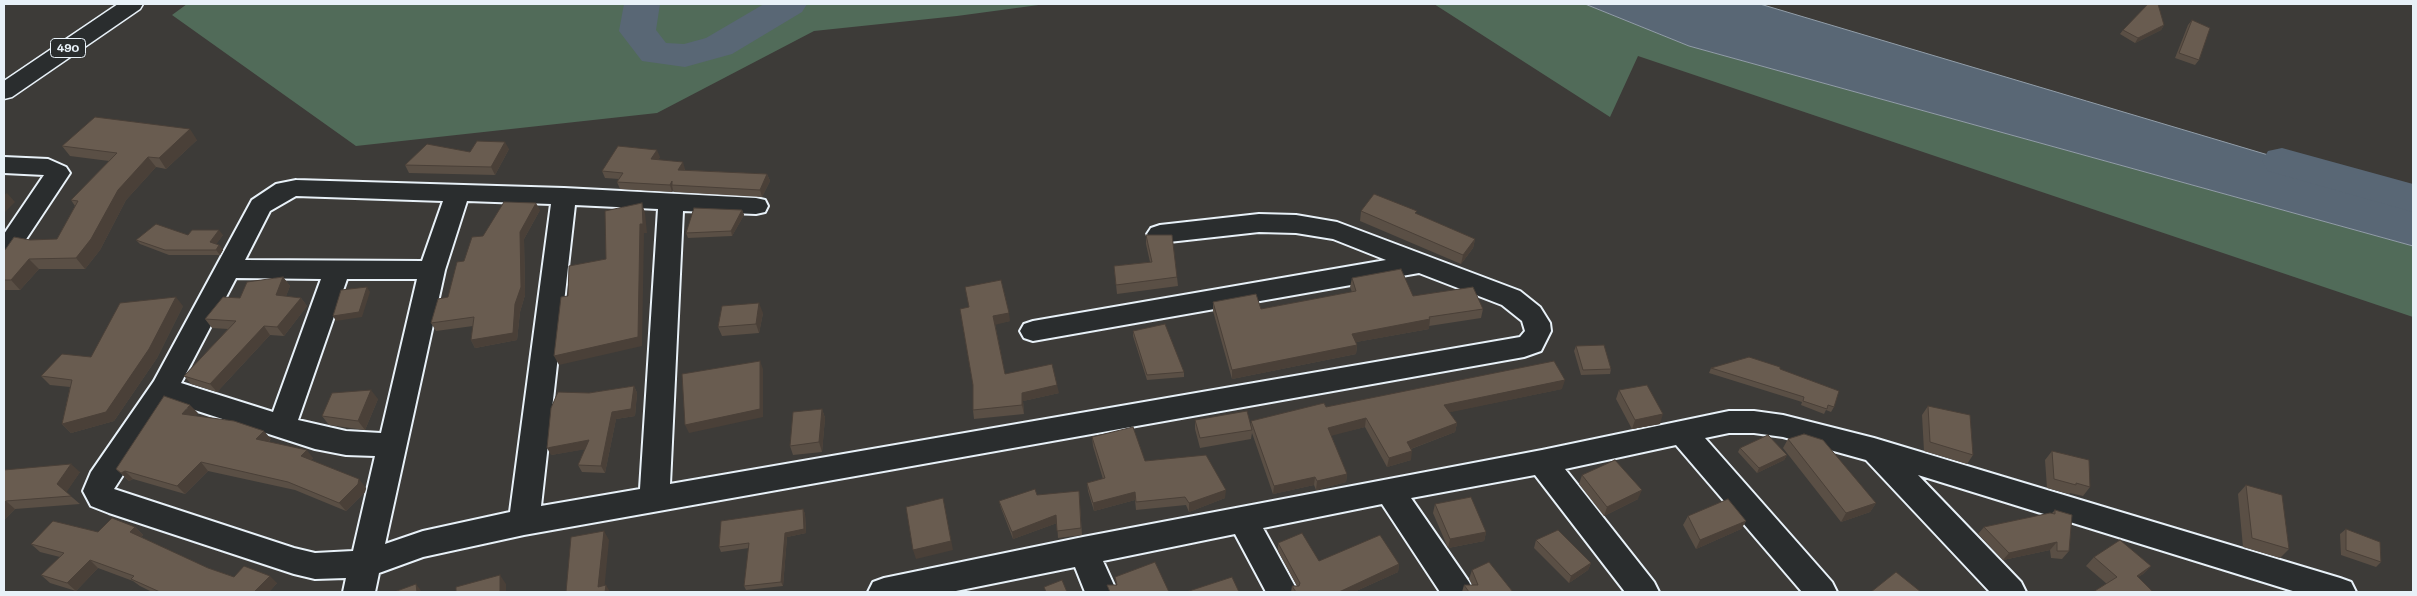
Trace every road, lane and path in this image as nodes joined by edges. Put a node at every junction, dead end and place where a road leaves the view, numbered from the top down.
1 (132, 4) edge
2 (4, 92) edge
3 (4, 165) edge
4 (458, 193) junction
5 (564, 196) junction
6 (671, 201) junction
7 (756, 206) dead end
8 (1160, 234) edge
9 (4, 252) edge
10 (1421, 263) junction
11 (226, 269) junction
12 (432, 270) junction
13 (337, 271) junction
14 (1033, 331) dead end
15 (164, 389) junction
16 (282, 426) junction
17 (1682, 432) junction
18 (391, 445) junction
19 (1874, 450) junction
20 (1542, 462) junction
21 (1389, 490) junction
22 (654, 499) junction
23 (1242, 520) junction
24 (524, 522) junction
25 (1083, 550) junction
26 (362, 578) edge
27 (903, 590) edge
28 (1101, 592) edge
29 (1282, 592) edge
30 (1458, 592) edge
31 (1643, 592) edge
32 (1821, 592) edge
33 (2010, 592) edge
34 (2340, 592) edge

1 - 2 main road, 490
3 - 9 street
4 - 5 street
4 - 11 street
4 - 12 street
5 - 6 street
5 - 24 street
6 - 7 street
6 - 22 street
8 - 10 street
10 - 14 street
10 - 22 street
11 - 13 street
11 - 15 street
12 - 13 street
12 - 18 street
13 - 16 street
15 - 16 street
15 - 26 street
16 - 18 street
17 - 19 street
17 - 20 street
17 - 32 street
18 - 26 street
19 - 33 street
19 - 34 street
20 - 21 street
20 - 31 street
21 - 23 street
21 - 30 street
22 - 24 street
23 - 25 street
23 - 29 street
24 - 26 street
25 - 27 street
25 - 28 street

